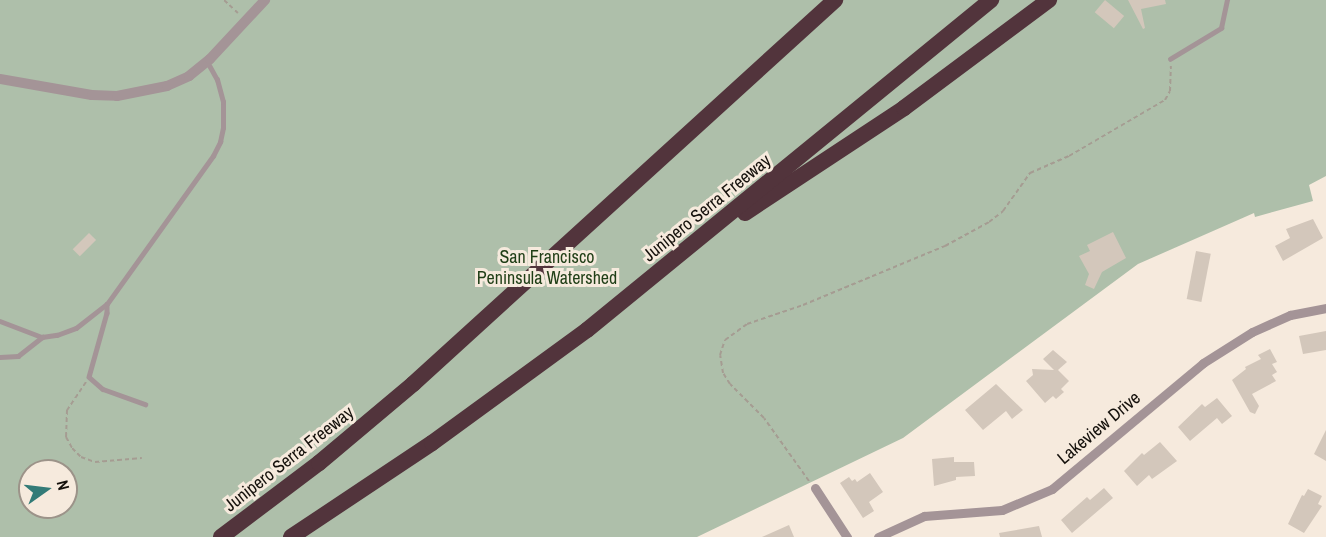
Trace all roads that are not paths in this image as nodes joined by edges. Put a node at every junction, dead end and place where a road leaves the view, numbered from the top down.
1 (265, 0) edge
2 (835, 0) edge
3 (991, 0) edge
4 (1049, 0) edge
5 (1227, 0) edge
6 (1170, 59) road end
7 (207, 62) junction
8 (0, 79) edge
9 (700, 240) junction
10 (107, 304) junction
11 (1326, 308) edge
12 (0, 321) edge
13 (42, 337) junction
14 (0, 357) edge
15 (145, 404) dead end
16 (814, 488) road end
17 (220, 537) edge
18 (291, 537) edge
19 (847, 537) edge
20 (878, 537) edge

1 - 7 street
2 - 17 highway, Junipero Serra Freeway
3 - 9 highway, Junipero Serra Freeway
4 - 9 highway
5 - 6 lane
7 - 8 street
7 - 10 lane
9 - 18 highway, Junipero Serra Freeway
10 - 13 lane
10 - 15 lane
11 - 20 street, Lakeview Drive
12 - 13 lane
13 - 14 lane
16 - 19 street

